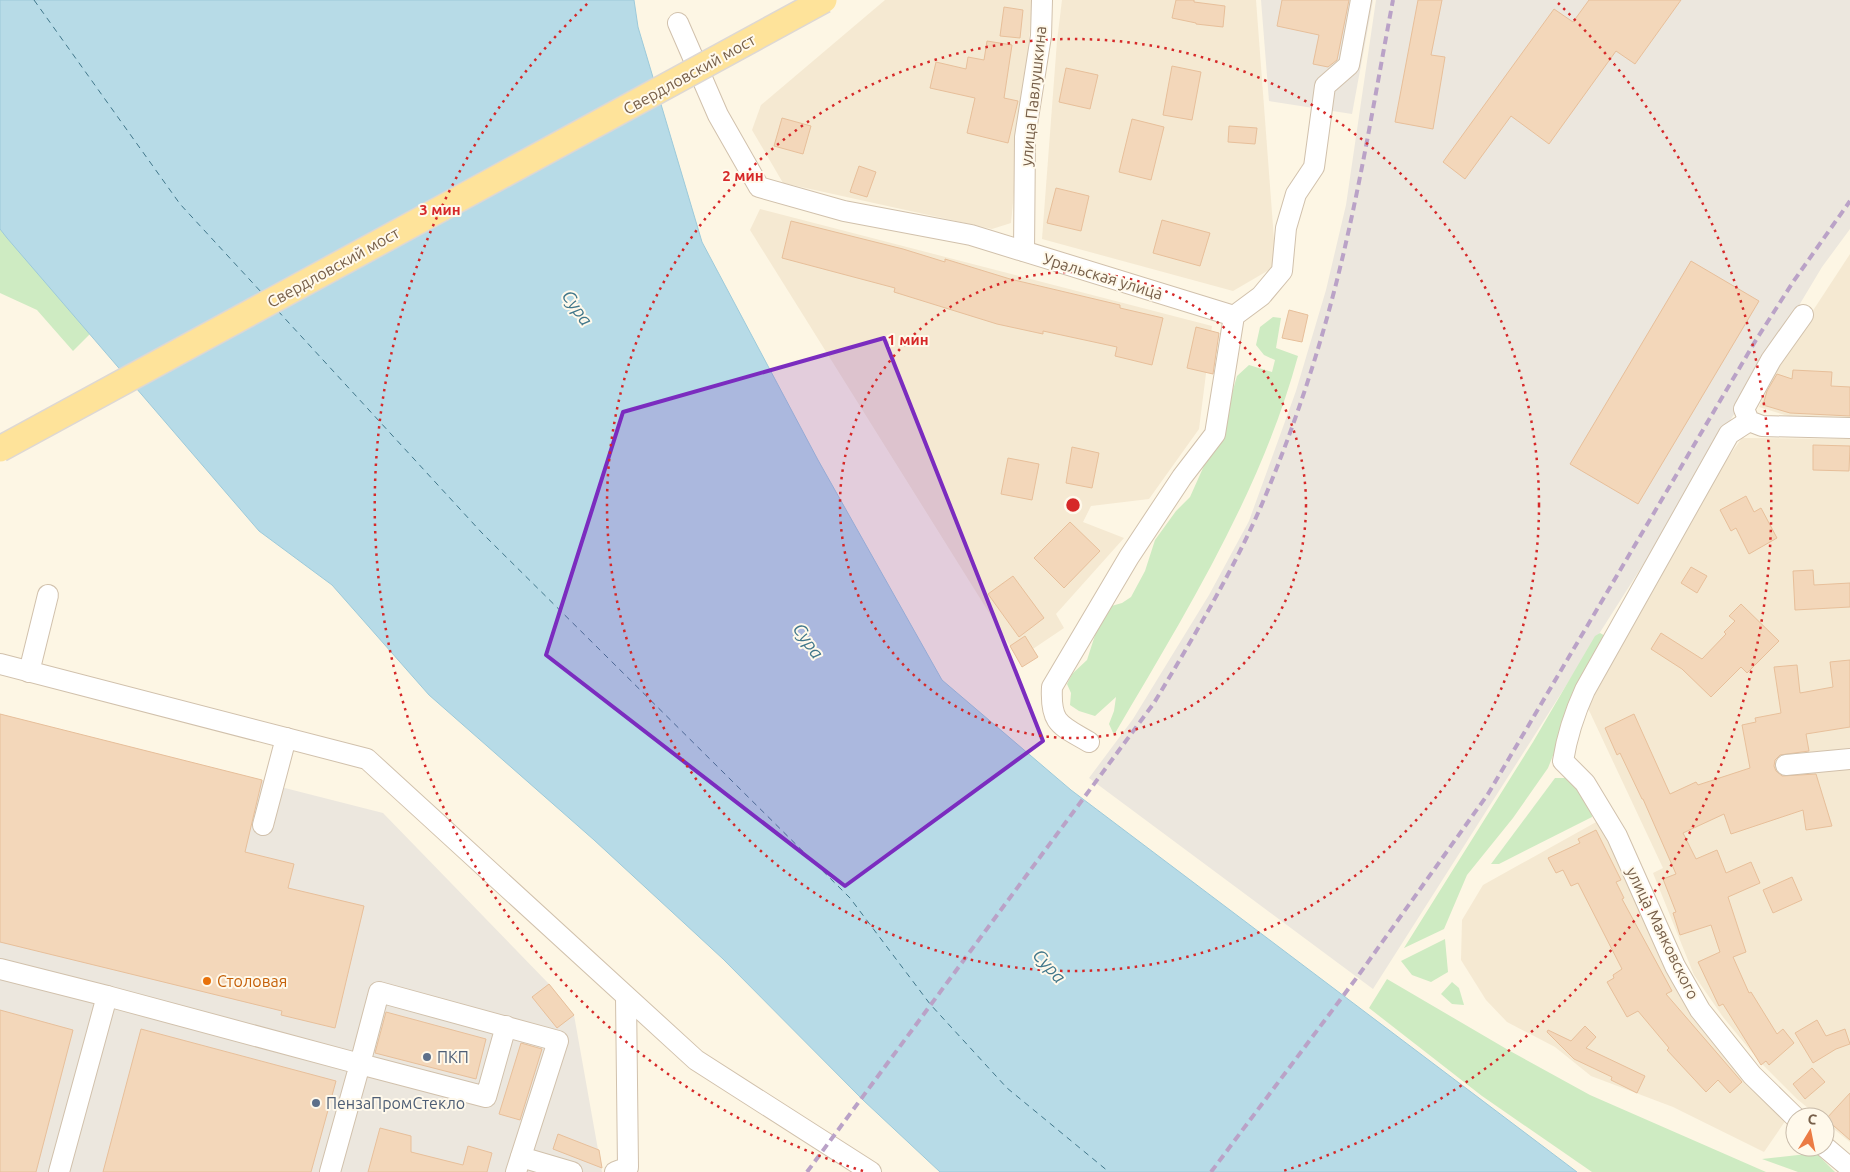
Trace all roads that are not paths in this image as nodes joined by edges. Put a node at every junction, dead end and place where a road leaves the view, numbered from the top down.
1 (824, 0) edge
2 (1042, 0) edge
3 (1361, 0) edge
4 (678, 23) dead end
5 (1024, 251) junction
6 (1234, 316) junction
7 (1803, 316) dead end
8 (1755, 424) junction
9 (1850, 428) edge
10 (0, 449) edge
11 (48, 595) dead end
12 (0, 664) edge
13 (29, 672) junction
14 (286, 738) junction
15 (1089, 742) dead end
16 (1850, 759) edge
17 (1786, 765) dead end
18 (263, 825) dead end
19 (0, 969) edge
20 (107, 996) junction
21 (626, 997) junction
22 (506, 1026) junction
23 (360, 1064) junction
24 (1785, 1107) edge
25 (1835, 1155) edge
26 (519, 1164) edge
27 (1850, 1168) edge
28 (59, 1172) edge
29 (330, 1172) edge
30 (572, 1172) edge
31 (615, 1172) edge
32 (871, 1172) edge

1 - 10 main road, Свердловский мост, bridge
2 - 5 street, улица Павлушкина
3 - 6 street
4 - 5 street, Уральская улица
5 - 6 street, Уральская улица
6 - 15 street
7 - 8 street
8 - 9 street
8 - 24 street, улица Маяковского
11 - 13 street
12 - 13 street
13 - 14 street
14 - 18 street
14 - 21 street
16 - 17 street
19 - 20 street
20 - 23 street
20 - 28 street
21 - 31 street
21 - 32 street
22 - 23 street
22 - 23 street
22 - 26 street
23 - 29 street
25 - 27 street
26 - 30 street

